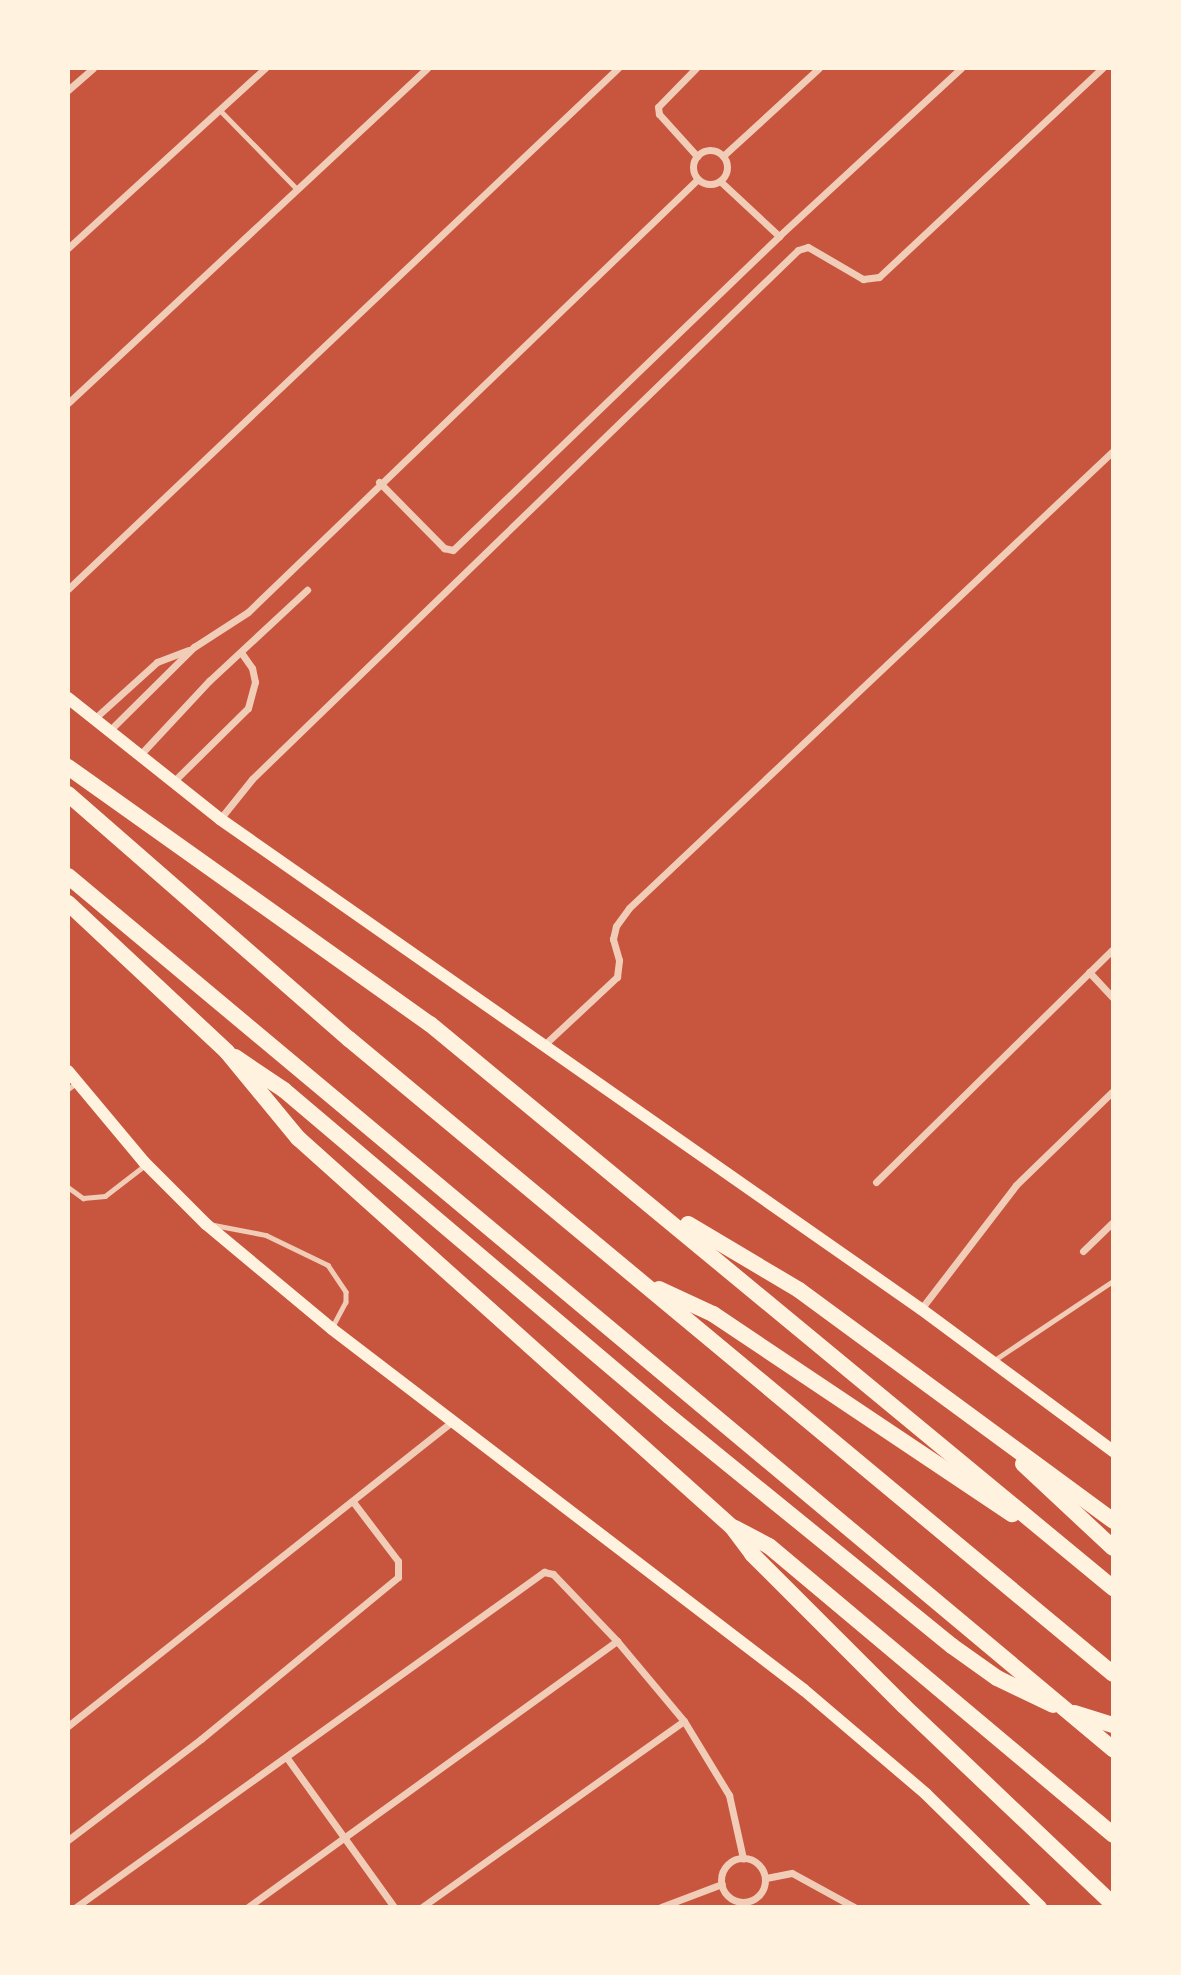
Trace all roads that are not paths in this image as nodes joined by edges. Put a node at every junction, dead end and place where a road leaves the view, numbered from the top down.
1 (93, 68) edge
2 (265, 68) edge
3 (427, 68) edge
4 (618, 68) edge
5 (696, 68) edge
6 (820, 68) edge
7 (961, 68) edge
8 (1102, 68) edge
9 (68, 90) edge
10 (220, 110) junction
11 (698, 156) junction
12 (723, 156) junction
13 (698, 179) junction
14 (720, 181) junction
15 (297, 189) junction
16 (779, 236) junction
17 (68, 248) edge
18 (68, 403) edge
19 (1113, 451) edge
20 (379, 482) junction
21 (68, 589) edge
22 (307, 590) dead end
23 (194, 648) junction
24 (241, 652) junction
25 (68, 698) edge
26 (94, 719) junction
27 (109, 731) junction
28 (139, 756) junction
29 (68, 768) edge
30 (173, 783) junction
31 (68, 794) edge
32 (220, 819) junction
33 (68, 876) edge
34 (68, 903) edge
35 (1113, 949) edge
36 (1089, 972) junction
37 (1113, 998) edge
38 (544, 1045) junction
39 (227, 1052) junction
40 (68, 1071) edge
41 (73, 1085) edge
42 (1113, 1091) edge
43 (146, 1164) junction
44 (876, 1182) dead end
45 (68, 1187) edge
46 (646, 1199) junction
47 (1113, 1222) edge
48 (206, 1224) junction
49 (1083, 1251) dead end
50 (641, 1280) junction
51 (1113, 1281) edge
52 (921, 1309) junction
53 (332, 1329) junction
54 (992, 1361) junction
55 (453, 1421) junction
56 (995, 1435) junction
57 (1113, 1451) edge
58 (354, 1503) junction
59 (1113, 1521) edge
60 (732, 1527) junction
61 (1046, 1532) junction
62 (1113, 1548) edge
63 (1113, 1588) edge
64 (617, 1641) junction
65 (1113, 1674) edge
66 (684, 1721) junction
67 (1113, 1724) edge
68 (68, 1726) edge
69 (1113, 1749) edge
70 (287, 1758) junction
71 (1113, 1835) edge
72 (344, 1837) junction
73 (68, 1840) edge
74 (743, 1858) junction
75 (766, 1878) junction
76 (722, 1884) junction
77 (1113, 1903) edge
78 (741, 1905) edge
79 (76, 1907) edge
80 (248, 1907) edge
81 (394, 1907) edge
82 (422, 1907) edge
83 (661, 1907) edge
84 (854, 1907) edge
85 (1041, 1907) edge

1 - 9 street
2 - 10 street
3 - 15 street
4 - 21 street
5 - 11 street
6 - 12 street
7 - 16 street
8 - 32 street
10 - 15 lane
10 - 17 street
11 - 12 street
11 - 13 street
12 - 14 street
13 - 14 street
13 - 20 street
14 - 16 street
15 - 18 street
16 - 20 street
19 - 38 street
20 - 23 street
22 - 24 street
23 - 26 street
23 - 27 street
24 - 28 street
24 - 30 street
25 - 26 main road
26 - 27 main road
27 - 28 main road
28 - 30 main road
29 - 46 highway
30 - 32 main road
31 - 50 highway
32 - 38 main road
33 - 69 highway
34 - 39 highway
35 - 36 street
36 - 37 street
36 - 44 street
38 - 52 main road
39 - 60 highway
39 - 67 highway
40 - 41 main road
41 - 43 main road
42 - 52 street
43 - 45 lane
43 - 48 main road
46 - 56 highway
46 - 61 highway
47 - 49 street
48 - 53 main road
48 - 53 lane
50 - 61 highway
50 - 65 highway
51 - 54 lane
52 - 54 main road
53 - 55 main road
54 - 57 main road
55 - 58 street
55 - 85 main road
56 - 59 highway
56 - 62 highway
58 - 68 street
58 - 73 street
60 - 71 highway
60 - 77 highway
61 - 63 highway
64 - 66 street
64 - 70 street
64 - 72 street
66 - 74 street
66 - 82 street
70 - 72 street
70 - 79 street
72 - 80 street
72 - 81 street
74 - 75 street
74 - 76 street
75 - 78 street
75 - 84 street
76 - 78 street
76 - 83 street

